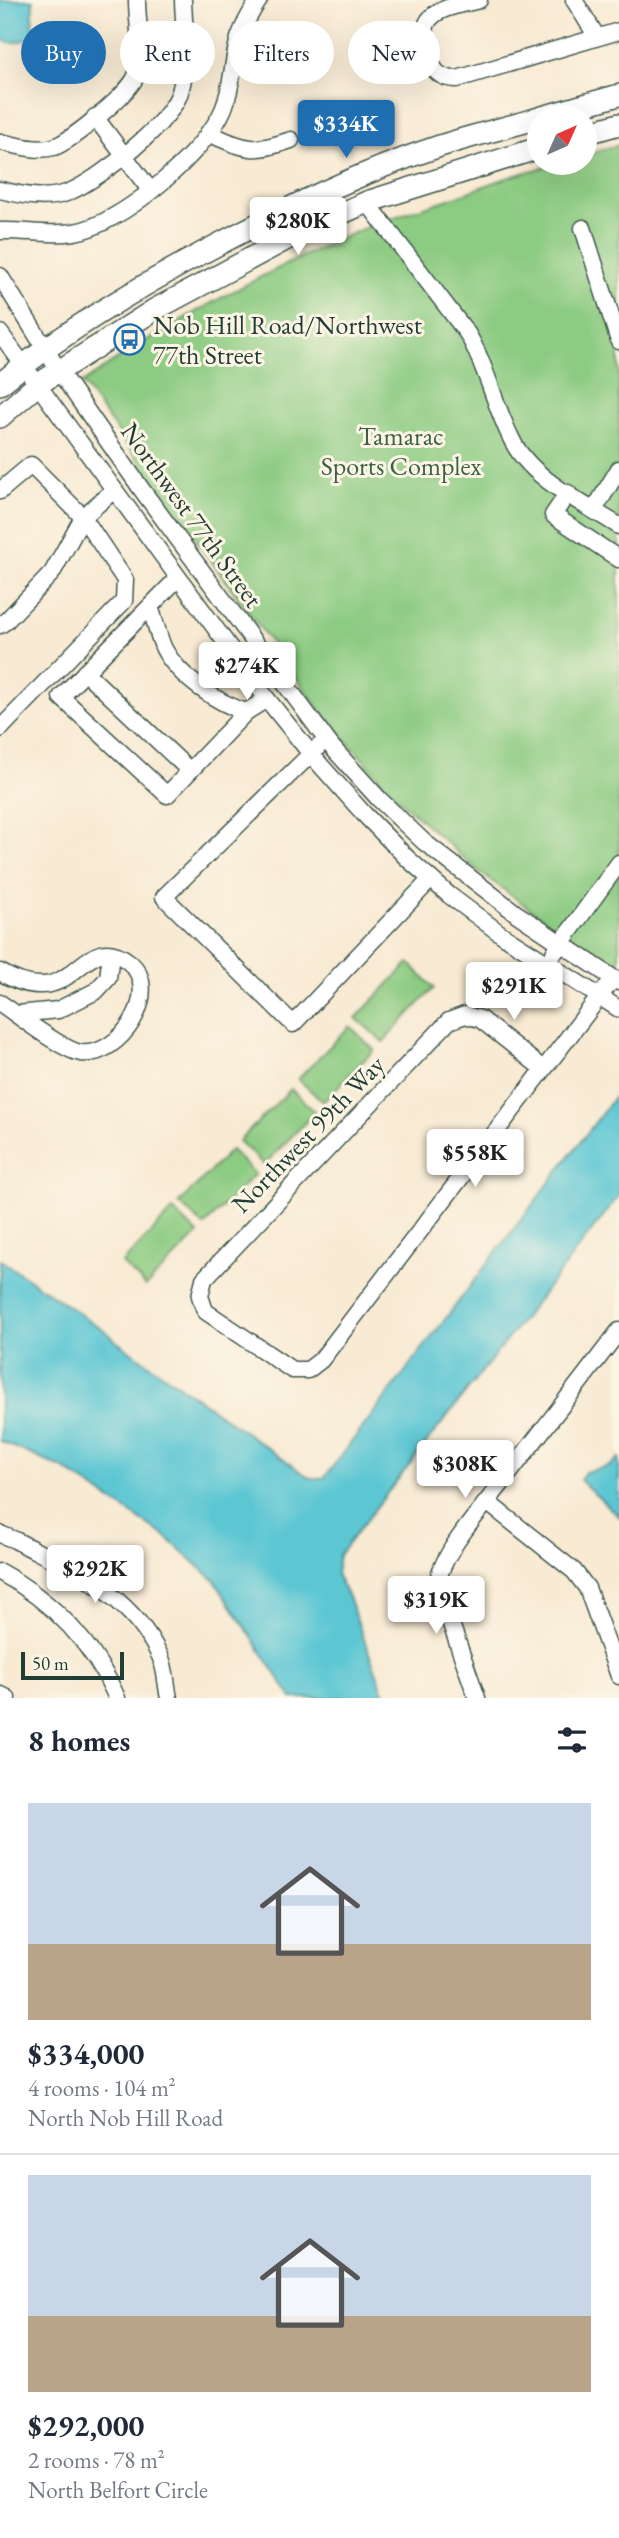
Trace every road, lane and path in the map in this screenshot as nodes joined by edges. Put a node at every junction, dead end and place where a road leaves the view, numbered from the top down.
1 (136, 0) edge
2 (183, 0) edge
3 (259, 0) edge
4 (479, 0) edge
5 (574, 0) edge
6 (619, 31) edge
7 (597, 37) junction
8 (619, 95) edge
9 (585, 105) edge
10 (95, 117) junction
11 (527, 122) edge
12 (619, 124) edge
13 (597, 130) edge
14 (208, 133) junction
15 (291, 140) dead end
16 (0, 142) edge
17 (527, 152) edge
18 (124, 155) junction
19 (0, 190) edge
20 (150, 190) junction
21 (367, 202) junction
22 (583, 228) dead end
23 (0, 231) edge
24 (0, 276) edge
25 (612, 294) edge
26 (0, 333) edge
27 (619, 341) edge
28 (46, 348) junction
29 (23, 365) junction
30 (59, 371) junction
31 (0, 384) edge
32 (37, 385) junction
33 (0, 416) edge
34 (619, 469) edge
35 (114, 490) junction
36 (0, 491) edge
37 (568, 493) junction
38 (594, 510) junction
39 (83, 517) junction
40 (619, 526) edge
41 (619, 559) edge
42 (178, 578) junction
43 (150, 607) junction
44 (0, 625) edge
45 (85, 672) junction
46 (267, 699) junction
47 (246, 712) junction
48 (0, 729) edge
49 (327, 738) junction
50 (312, 753) junction
51 (189, 770) junction
52 (619, 863) edge
53 (431, 879) junction
54 (560, 945) junction
55 (111, 954) junction
56 (547, 963) junction
57 (0, 972) edge
58 (616, 981) edge
59 (598, 998) junction
60 (0, 1003) edge
61 (619, 1009) edge
62 (17, 1014) junction
63 (543, 1069) junction
64 (619, 1331) edge
65 (487, 1502) junction
66 (0, 1534) edge
67 (0, 1572) edge
68 (619, 1676) edge
69 (117, 1698) edge
70 (169, 1698) edge
71 (477, 1698) edge

1 - 10 street
2 - 18 street
3 - 14 street
4 - 7 street
5 - 7 street
6 - 7 street
8 - 9 main road
10 - 16 street
10 - 18 street
11 - 28 main road
12 - 13 main road
14 - 15 street
14 - 20 street
17 - 21 main road
18 - 19 street
18 - 20 street
20 - 23 street
21 - 30 main road
21 - 37 street
22 - 25 street
24 - 28 street, Northwest 77th Street
25 - 27 street
26 - 29 street, Northwest 77th Street
28 - 29 main road
28 - 30 street, Northwest 77th Street
29 - 31 main road
29 - 32 street, Northwest 77th Street
30 - 32 main road
30 - 49 street, Northwest 77th Street
32 - 33 main road
32 - 35 street, Northwest 77th Street
34 - 38 street
35 - 39 street
35 - 42 street, Northwest 77th Street
36 - 39 street
37 - 38 street
37 - 41 street
38 - 40 street
39 - 44 street
39 - 48 street
42 - 43 street
42 - 46 street, Northwest 77th Street
43 - 45 street
43 - 47 street
45 - 51 street
45 - 51 street
46 - 47 street
46 - 50 street, Northwest 77th Street
47 - 51 street
49 - 50 street
49 - 54 street, Northwest 77th Street
50 - 53 street, Northwest 77th Street
50 - 53 street
52 - 54 street
53 - 56 street, Northwest 77th Street
54 - 56 street
54 - 58 street, Northwest 77th Street
55 - 57 street
55 - 62 street
55 - 62 street
56 - 59 street, Northwest 77th Street
58 - 59 street
59 - 61 street, Northwest 77th Street
59 - 63 street
60 - 62 street
63 - 63 street, Northwest 99th Way
64 - 65 street
65 - 68 street
65 - 71 street
66 - 70 street
67 - 69 street

